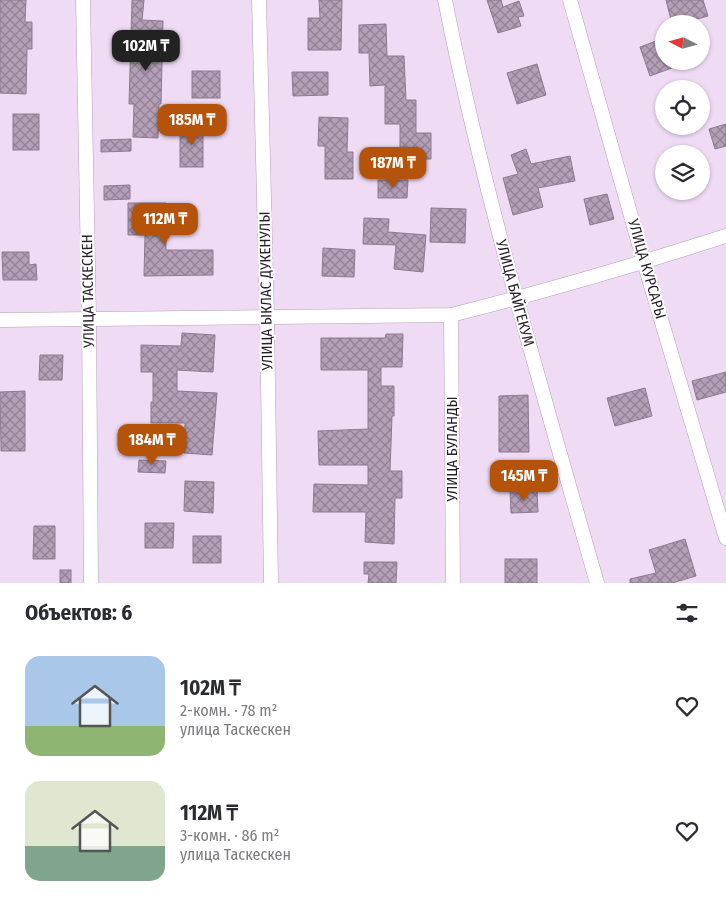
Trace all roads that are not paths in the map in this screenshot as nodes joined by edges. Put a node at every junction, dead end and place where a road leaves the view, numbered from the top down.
1 (83, 0) edge
2 (259, 0) edge
3 (446, 0) edge
4 (570, 0) edge
5 (726, 236) edge
6 (644, 262) junction
7 (516, 299) junction
8 (451, 315) junction
9 (267, 317) junction
10 (0, 320) edge
11 (89, 320) junction
12 (726, 538) edge
13 (91, 583) edge
14 (270, 583) edge
15 (452, 583) edge
16 (597, 583) edge

1 - 11 street, УЛИЦА ТАСКЕСКЕН
2 - 9 street, УЛИЦА ЫКЛАС ДУКЕНУЛЫ
3 - 7 street, УЛИЦА БАЙГЕКУМ
4 - 6 street, УЛИЦА КУРСАРЫ
5 - 6 street
6 - 7 street
6 - 12 street, УЛИЦА КУРСАРЫ
7 - 8 street
7 - 16 street, УЛИЦА БАЙГЕКУМ
8 - 9 street
8 - 15 street, УЛИЦА БУЛАНДЫ
9 - 11 street
9 - 14 street, УЛИЦА ЫКЛАС ДУКЕНУЛЫ
10 - 11 street
11 - 13 street, УЛИЦА ТАСКЕСКЕН

